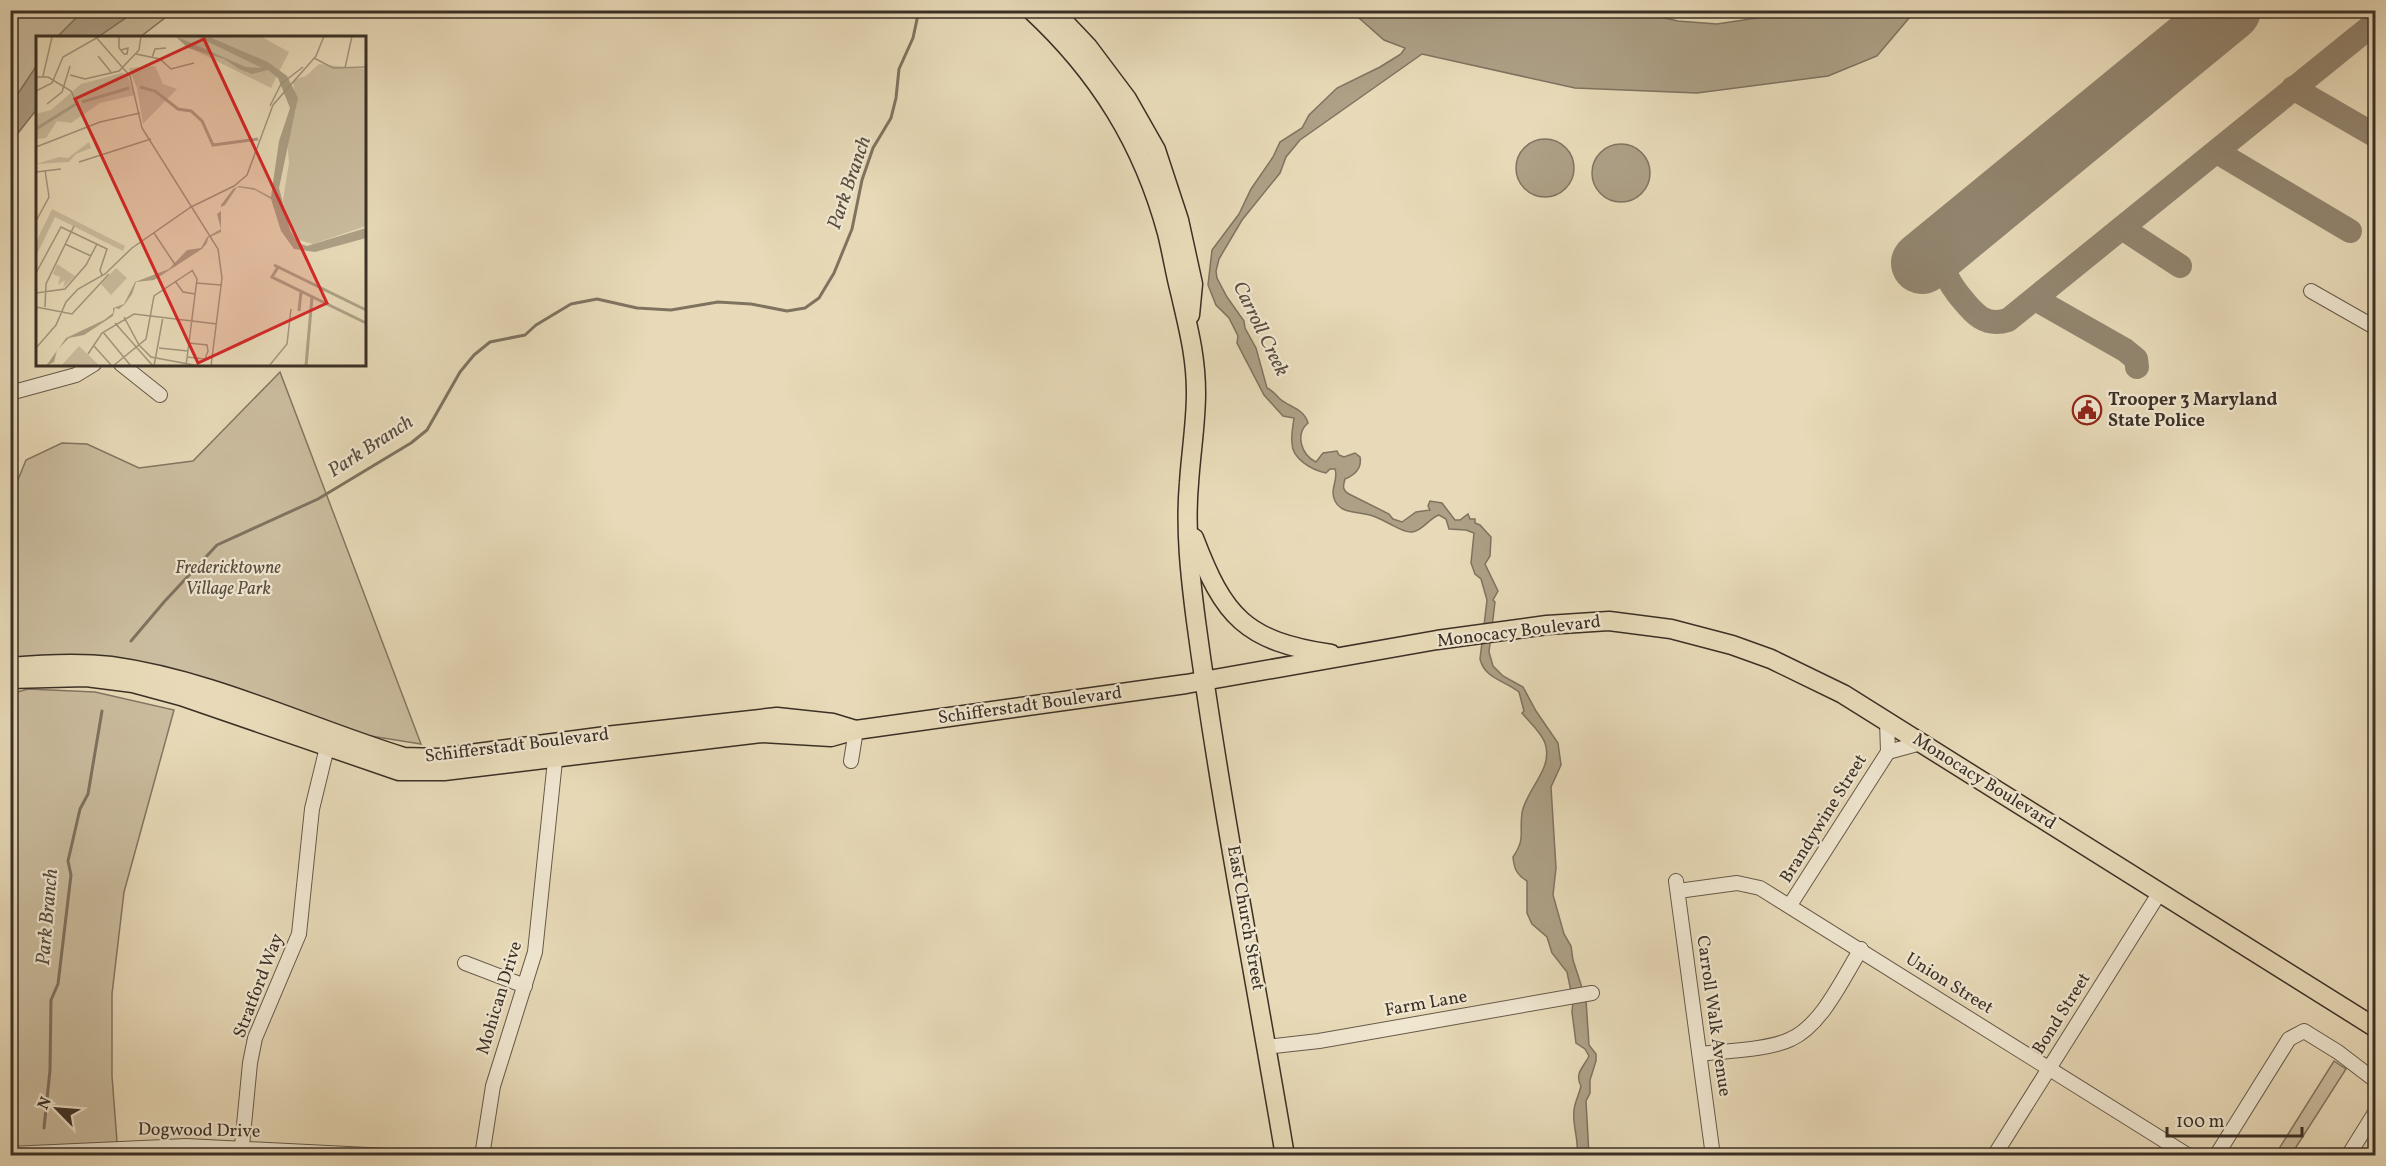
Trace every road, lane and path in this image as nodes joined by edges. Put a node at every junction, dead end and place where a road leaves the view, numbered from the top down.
1 (1031, 10) edge
2 (1053, 10) edge
3 (2311, 291) dead end
4 (1189, 322) junction
5 (2376, 328) edge
6 (91, 366) edge
7 (124, 366) edge
8 (10, 393) edge
9 (160, 395) dead end
10 (1187, 520) junction
11 (1348, 656) junction
12 (10, 668) edge
13 (10, 679) edge
14 (1204, 681) junction
15 (1887, 721) junction
16 (856, 730) junction
17 (329, 739) junction
18 (1921, 743) junction
19 (556, 750) junction
20 (1887, 752) junction
21 (851, 761) dead end
22 (1677, 886) joint
23 (2160, 892) junction
24 (1790, 905) junction
25 (1861, 950) junction
26 (465, 963) dead end
27 (525, 986) junction
28 (1592, 993) dead end
29 (2376, 1028) edge
30 (1266, 1047) junction
31 (1700, 1054) junction
32 (2049, 1068) junction
33 (2376, 1081) edge
34 (2376, 1112) edge
35 (241, 1152) edge
36 (10, 1154) edge
37 (387, 1155) edge
38 (482, 1155) edge
39 (1285, 1155) edge
40 (1713, 1155) edge
41 (1994, 1155) edge
42 (2189, 1155) edge
43 (2216, 1155) edge
44 (2348, 1155) edge

1 - 4 main road
2 - 4 main road
3 - 5 street
4 - 10 main road
6 - 8 street
7 - 9 street
10 - 11 main road
10 - 14 main road
11 - 14 main road, Monocacy Boulevard
11 - 15 main road, Monocacy Boulevard
12 - 17 main road, Schifferstadt Boulevard
13 - 17 main road, Schifferstadt Boulevard
14 - 16 main road, Schifferstadt Boulevard
14 - 30 main road, East Church Street
15 - 18 main road, Monocacy Boulevard
15 - 20 street, Brandywine Street
16 - 19 main road, Schifferstadt Boulevard
16 - 21 street
17 - 19 main road, Schifferstadt Boulevard
17 - 35 street, Stratford Way
18 - 20 street, Brandywine Street
18 - 23 main road, Monocacy Boulevard
19 - 27 street, Mohican Drive
20 - 24 street, Brandywine Street
22 - 24 street, Union Street
22 - 31 street, Carroll Walk Avenue
23 - 29 main road, Monocacy Boulevard
23 - 32 street, Bond Street
24 - 25 street, Union Street
25 - 31 street
25 - 32 street, Union Street
26 - 27 street
27 - 38 street, Mohican Drive
28 - 30 street, Farm Lane
30 - 39 main road, East Church Street
31 - 40 street, Carroll Walk Avenue
32 - 41 street, Bond Street
32 - 42 street, Union Street
33 - 43 street
34 - 44 street
35 - 36 street, Dogwood Drive
35 - 37 street, Dogwood Drive

